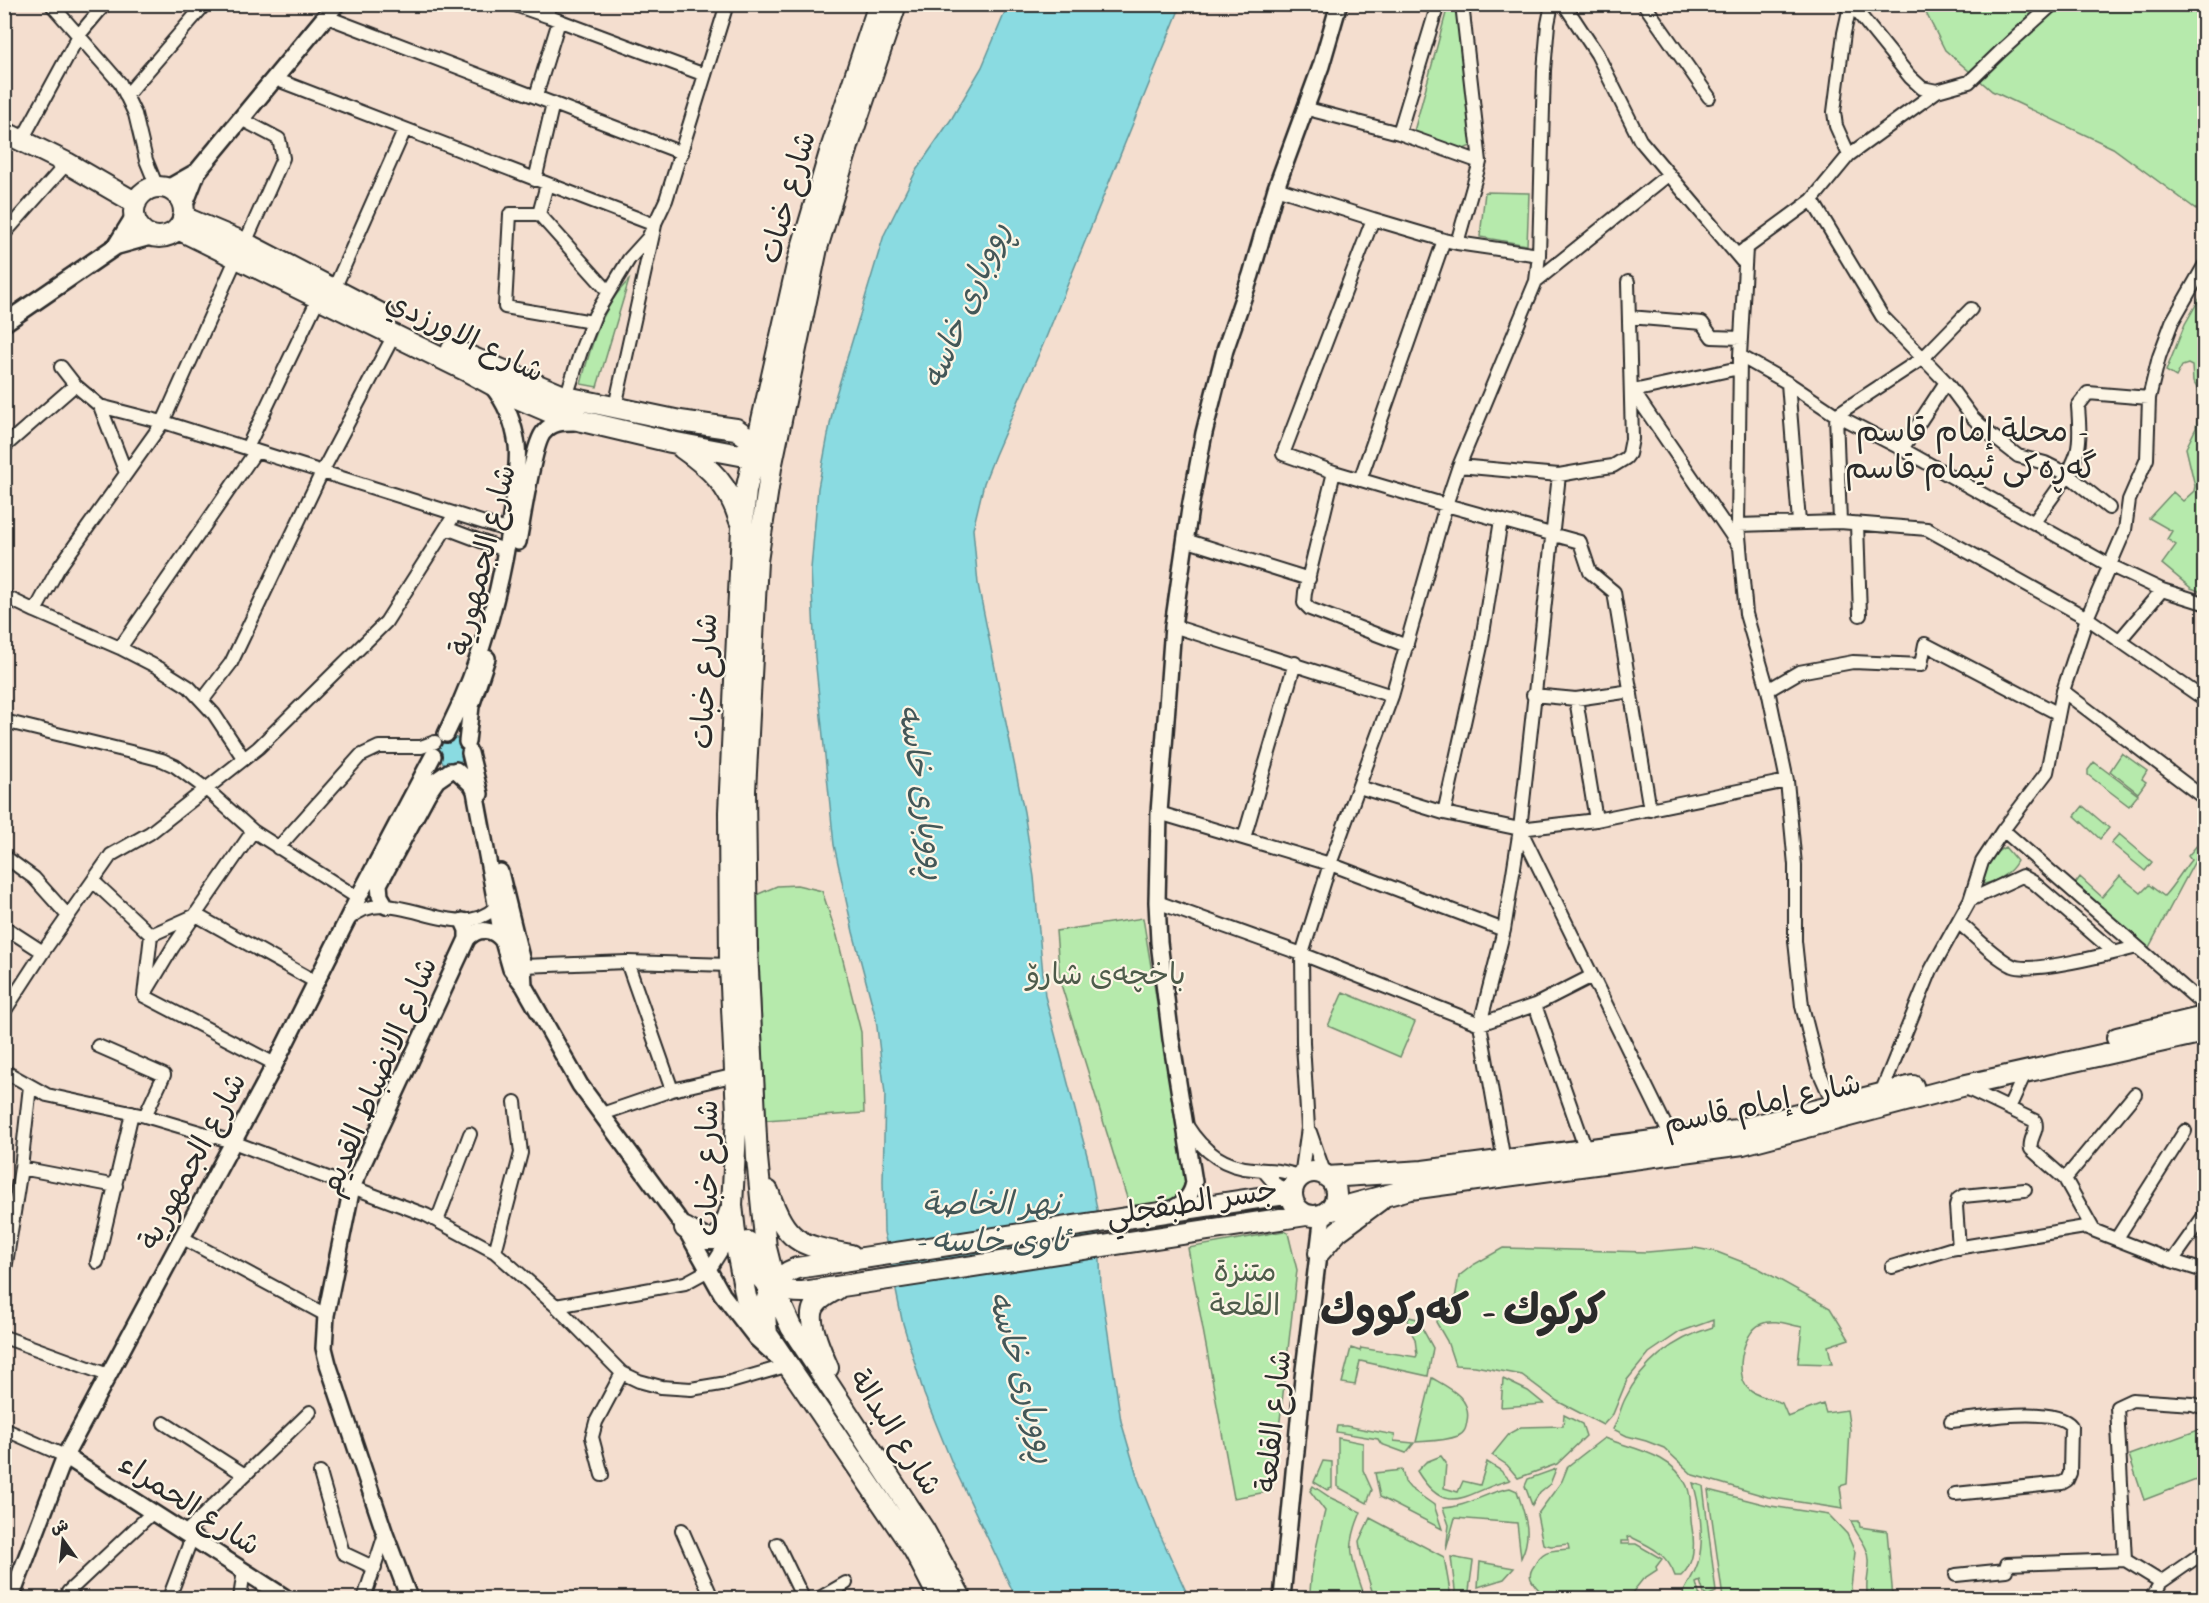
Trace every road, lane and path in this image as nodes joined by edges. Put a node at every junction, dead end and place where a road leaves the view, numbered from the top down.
1 (51, 4) edge
2 (105, 4) edge
3 (205, 4) edge
4 (512, 4) edge
5 (727, 4) edge
6 (879, 4) edge
7 (896, 4) edge
8 (1339, 4) edge
9 (1438, 4) edge
10 (1462, 4) edge
11 (1543, 4) edge
12 (1552, 4) edge
13 (1564, 4) edge
14 (1644, 4) edge
15 (2053, 4) edge
16 (1850, 5) edge
17 (548, 10) edge
18 (332, 11) edge
19 (559, 21) junction
20 (1548, 24) junction
21 (79, 35) junction
22 (705, 75) junction
23 (275, 79) junction
24 (1937, 91) junction
25 (126, 96) junction
26 (536, 96) junction
27 (1709, 97) dead end
28 (553, 103) junction
29 (1304, 108) junction
30 (241, 120) junction
31 (405, 129) junction
32 (1399, 133) junction
33 (13, 136) edge
34 (682, 153) junction
35 (1849, 155) junction
36 (1480, 162) junction
37 (67, 163) junction
38 (197, 172) junction
39 (1669, 174) junction
40 (541, 182) junction
41 (162, 188) junction
42 (1276, 188) junction
43 (1812, 200) junction
44 (135, 210) junction
45 (539, 214) junction
46 (181, 218) junction
47 (1373, 219) junction
48 (655, 225) junction
49 (6, 231) edge
50 (152, 236) junction
51 (1450, 241) junction
52 (116, 246) junction
53 (241, 250) junction
54 (1741, 251) junction
55 (1539, 255) junction
56 (2205, 266) edge
57 (1536, 281) junction
58 (1628, 282) dead end
59 (608, 291) junction
60 (326, 293) junction
61 (1971, 309) dead end
62 (785, 313) junction
63 (7, 316) edge
64 (1629, 317) junction
65 (592, 322) junction
66 (394, 335) junction
67 (1741, 338) junction
68 (1923, 358) junction
69 (1740, 362) junction
70 (61, 367) dead end
71 (488, 381) junction
72 (1946, 382) junction
73 (1788, 383) junction
74 (75, 385) junction
75 (1633, 391) junction
76 (566, 397) junction
77 (2149, 398) junction
78 (100, 406) junction
79 (625, 409) junction
80 (1836, 416) junction
81 (582, 421) junction
82 (163, 422) junction
83 (736, 429) junction
84 (631, 433) junction
85 (671, 442) junction
86 (4, 447) edge
87 (763, 447) junction
88 (252, 449) junction
89 (1902, 449) junction
90 (1459, 466) junction
91 (322, 472) junction
92 (1334, 472) junction
93 (126, 473) junction
94 (1559, 474) junction
95 (2067, 474) junction
96 (1360, 480) junction
97 (1446, 505) junction
98 (2109, 508) dead end
99 (455, 514) junction
100 (1501, 520) junction
101 (2035, 521) junction
102 (1799, 522) junction
103 (1840, 522) junction
104 (1857, 524) junction
105 (1738, 525) junction
106 (446, 528) junction
107 (742, 528) junction
108 (510, 531) junction
109 (1552, 533) junction
110 (1185, 540) junction
111 (1740, 547) junction
112 (507, 551) junction
113 (2109, 565) junction
114 (1309, 579) junction
115 (2162, 590) junction
116 (4, 596) edge
117 (2205, 603) edge
118 (35, 611) junction
119 (1860, 615) dead end
120 (2087, 618) junction
121 (1173, 626) junction
122 (2119, 641) junction
123 (1407, 646) junction
124 (120, 648) junction
125 (1295, 663) junction
126 (1768, 690) junction
127 (1631, 691) junction
128 (2063, 691) junction
129 (1533, 695) junction
130 (1392, 696) junction
131 (1575, 699) junction
132 (2205, 699) edge
133 (202, 701) junction
134 (2057, 713) junction
135 (4, 721) edge
136 (438, 744) junction
137 (469, 747) junction
138 (244, 759) junction
139 (453, 771) junction
140 (1787, 781) junction
141 (1359, 787) junction
142 (205, 788) junction
143 (2205, 798) edge
144 (1650, 810) junction
145 (1159, 813) junction
146 (1444, 813) junction
147 (1596, 820) junction
148 (1520, 829) junction
149 (2003, 830) junction
150 (254, 831) junction
151 (1244, 838) junction
152 (278, 848) junction
153 (4, 856) edge
154 (1330, 864) junction
155 (93, 880) junction
156 (358, 898) junction
157 (1970, 900) junction
158 (1157, 902) junction
159 (386, 906) junction
160 (496, 907) junction
161 (196, 915) junction
162 (68, 916) junction
163 (463, 921) junction
164 (1958, 922) junction
165 (345, 925) junction
166 (4, 930) edge
167 (1504, 930) junction
168 (151, 935) junction
169 (466, 939) junction
170 (503, 941) junction
171 (2137, 947) junction
172 (43, 952) junction
173 (2114, 952) junction
174 (1302, 954) junction
175 (627, 962) junction
176 (730, 965) junction
177 (523, 966) junction
178 (1592, 976) junction
179 (316, 982) junction
180 (524, 986) junction
181 (144, 996) junction
182 (1535, 1005) junction
183 (2205, 1005) edge
184 (4, 1012) edge
185 (2205, 1017) edge
186 (1480, 1024) junction
187 (2205, 1032) edge
188 (98, 1046) dead end
189 (275, 1064) junction
190 (4, 1071) edge
191 (2026, 1071) junction
192 (736, 1075) junction
193 (30, 1086) junction
194 (1962, 1086) junction
195 (672, 1090) junction
196 (1881, 1093) junction
197 (2134, 1094) dead end
198 (515, 1102) dead end
199 (1834, 1104) junction
200 (2009, 1108) junction
201 (132, 1113) junction
202 (737, 1113) junction
203 (602, 1114) junction
204 (145, 1116) junction
205 (1186, 1125) junction
206 (1308, 1128) junction
207 (2185, 1131) dead end
208 (470, 1134) dead end
209 (1672, 1139) junction
210 (233, 1142) junction
211 (1586, 1150) junction
212 (757, 1158) junction
213 (1504, 1161) junction
214 (21, 1168) junction
215 (1326, 1176) junction
216 (2065, 1179) junction
217 (1296, 1185) junction
218 (116, 1186) junction
219 (352, 1187) junction
220 (2025, 1190) dead end
221 (1389, 1193) junction
222 (732, 1205) junction
223 (1167, 1212) junction
224 (1319, 1213) junction
225 (2205, 1216) edge
226 (437, 1221) junction
227 (685, 1228) junction
228 (2093, 1229) junction
229 (181, 1237) junction
230 (2117, 1238) junction
231 (1959, 1248) junction
232 (495, 1252) junction
233 (1319, 1252) junction
234 (869, 1257) junction
235 (2172, 1261) junction
236 (97, 1262) dead end
237 (1892, 1267) dead end
238 (707, 1271) junction
239 (2205, 1271) edge
240 (4, 1276) edge
241 (842, 1286) junction
242 (776, 1289) junction
243 (556, 1306) junction
244 (326, 1315) junction
245 (767, 1333) junction
246 (4, 1337) edge
247 (789, 1365) junction
248 (622, 1373) junction
249 (108, 1376) junction
250 (841, 1401) junction
251 (2205, 1408) edge
252 (310, 1412) dead end
253 (1951, 1421) dead end
254 (164, 1423) dead end
255 (4, 1429) edge
256 (65, 1456) junction
257 (320, 1473) dead end
258 (245, 1474) junction
259 (603, 1475) dead end
260 (1955, 1494) dead end
261 (152, 1513) junction
262 (682, 1530) dead end
263 (384, 1534) junction
264 (188, 1535) junction
265 (777, 1544) dead end
266 (2205, 1552) edge
267 (2125, 1560) junction
268 (375, 1568) junction
269 (244, 1570) junction
270 (1956, 1575) dead end
271 (2161, 1582) junction
272 (846, 1583) dead end
273 (68, 1592) dead end
274 (11, 1599) edge
275 (169, 1599) edge
276 (240, 1599) edge
277 (286, 1599) edge
278 (364, 1599) edge
279 (409, 1599) edge
280 (712, 1599) edge
281 (803, 1599) edge
282 (820, 1599) edge
283 (939, 1599) edge
284 (960, 1599) edge
285 (1282, 1599) edge
286 (2152, 1599) edge

1 - 21 street
2 - 21 street
3 - 25 street
4 - 17 street
5 - 22 street
6 - 62 main road, شارع خبات
7 - 87 main road, شارع خبات
8 - 29 street
9 - 32 street
10 - 36 street
11 - 20 street
12 - 20 street
13 - 39 street
14 - 27 street
15 - 24 street
16 - 24 street
16 - 35 street
17 - 19 street
18 - 23 main road
18 - 26 street
19 - 22 street
19 - 26 street
20 - 55 street
21 - 25 street
21 - 33 street
22 - 34 street
23 - 30 main road
23 - 31 street
24 - 35 street
25 - 41 street
26 - 28 street
28 - 34 street
28 - 40 street
29 - 32 street
29 - 42 street
30 - 38 main road
30 - 53 street
31 - 40 street
31 - 60 street
32 - 36 street
33 - 37 main road
34 - 48 street
35 - 43 street
36 - 51 street
37 - 44 main road
37 - 49 street
38 - 41 main road
38 - 46 main road
39 - 54 street
39 - 57 street
40 - 45 street
40 - 48 street
41 - 44 main road
41 - 46 main road
42 - 47 street
42 - 110 street
43 - 54 street
43 - 68 street
44 - 50 main road
44 - 52 main road
45 - 59 street
45 - 65 street
46 - 50 main road
46 - 53 main road, شارع الاورزدي
47 - 51 street
47 - 92 street
48 - 59 street
48 - 79 street
50 - 52 main road
51 - 55 street
51 - 96 street
52 - 63 main road
53 - 60 main road, شارع الاورزدي
53 - 82 street
54 - 67 street
55 - 57 street
56 - 77 street
57 - 90 street
58 - 64 street
59 - 65 street
60 - 66 main road, شارع الاورزدي
60 - 76 main road, شارع الاورزدي
60 - 88 street
61 - 68 street
62 - 83 main road
62 - 87 main road, شارع خبات
64 - 67 street
64 - 75 street
65 - 76 street
66 - 71 main road, شارع الاورزدي
66 - 91 street
67 - 69 street
68 - 72 street
68 - 80 street
69 - 73 street
69 - 75 street
69 - 105 street
70 - 74 street
71 - 81 main road, شارع الاورزدي
71 - 108 street, شارع الجمهورية
72 - 89 street
72 - 95 street
73 - 80 street
73 - 102 street
74 - 78 street
74 - 86 street
75 - 94 street
75 - 111 street
76 - 79 main road, شارع الاورزدي
77 - 95 street
77 - 113 street
78 - 82 street
78 - 93 street
79 - 83 main road, شارع الاورزدي
79 - 84 main road
80 - 89 street
80 - 103 street
81 - 84 main road, شارع الاورزدي
81 - 137 street, شارع الجمهورية
82 - 88 street
82 - 93 street
83 - 87 main road
84 - 85 main road, شارع الاورزدي
85 - 87 main road, شارع الاورزدي
85 - 107 main road
87 - 107 main road, شارع خبات
87 - 212 main road, شارع خبات
88 - 91 street
88 - 124 street
89 - 101 street
90 - 94 street
90 - 97 street
91 - 99 street
91 - 133 street
92 - 96 street
92 - 114 street
93 - 118 street
94 - 109 street
95 - 98 street
95 - 101 street
96 - 97 street
97 - 100 street
97 - 123 street
99 - 106 street
99 - 108 street
100 - 109 street
100 - 146 street
101 - 113 street
102 - 103 street
102 - 105 street
103 - 104 street
104 - 119 street
104 - 120 street
105 - 111 street
106 - 112 street
106 - 138 street
107 - 176 main road, شارع خبات
108 - 112 street, شارع الجمهورية
109 - 127 street
109 - 129 street
110 - 114 street
110 - 121 street
111 - 126 street
112 - 136 street, شارع الجمهورية
113 - 115 street
113 - 120 street
114 - 123 street
115 - 117 street
115 - 122 street
116 - 118 street
118 - 124 street
120 - 122 street
120 - 128 street
121 - 125 street
121 - 145 street
122 - 132 street
123 - 130 street
124 - 133 street
125 - 130 street
125 - 151 street
126 - 134 street
126 - 140 street
127 - 131 street
127 - 144 street
128 - 134 street
128 - 143 street
129 - 131 street
129 - 148 street
130 - 141 street
131 - 147 street
133 - 138 street
134 - 149 street
135 - 142 street
136 - 137 street
136 - 139 street
136 - 152 street
136 - 156 street, شارع الجمهورية
137 - 139 street
137 - 177 street
138 - 142 street
139 - 159 street
139 - 160 street
140 - 144 street
140 - 199 street
141 - 146 street
141 - 154 street
142 - 150 street
142 - 155 street
144 - 147 street
145 - 151 street
145 - 158 street
146 - 148 street
147 - 148 street
148 - 167 street
148 - 178 street
149 - 157 street
149 - 171 street
150 - 152 street
150 - 161 street
151 - 154 street
152 - 156 street
153 - 162 street
154 - 167 street
154 - 174 street
155 - 162 street
155 - 168 street
156 - 165 street, شارع الجمهورية
157 - 164 street
157 - 173 street
158 - 174 street
158 - 205 street
159 - 163 street
159 - 165 street
160 - 163 street
160 - 170 street
161 - 168 street
161 - 179 street
161 - 181 street
162 - 172 street
163 - 169 street, شارع الانضباط القديم
164 - 173 street
164 - 196 street
165 - 179 street, شارع الجمهورية
166 - 172 street
167 - 186 street
168 - 181 street
169 - 170 street
169 - 219 street, شارع الانضباط القديم
170 - 180 street
171 - 173 street
171 - 183 street
172 - 184 street
174 - 186 street
174 - 206 street
175 - 176 street
175 - 177 street
175 - 195 street
176 - 192 main road, شارع خبات
177 - 180 street
178 - 182 street
178 - 209 street
179 - 189 street, شارع الجمهورية
180 - 203 street
181 - 189 street
182 - 186 street
182 - 211 street
185 - 196 main road, شارع إمام قاسم
186 - 213 street
187 - 191 main road, شارع إمام قاسم
188 - 204 street
189 - 210 street, شارع الجمهورية
190 - 193 street
191 - 194 main road, شارع إمام قاسم
191 - 200 street
192 - 195 street
192 - 202 main road, شارع خبات
193 - 201 street
193 - 214 street
194 - 200 street
194 - 221 main road, شارع إمام قاسم
195 - 203 street
196 - 199 main road, شارع إمام قاسم
197 - 216 street
198 - 232 street
199 - 209 main road, شارع إمام قاسم
200 - 216 street
201 - 204 street
201 - 218 street
202 - 222 main road, شارع خبات
202 - 242 main road
203 - 227 street
204 - 210 street
205 - 217 street
205 - 223 street
206 - 215 street
206 - 217 street
207 - 230 street
208 - 226 street
209 - 211 main road, شارع إمام قاسم
210 - 219 street
210 - 229 street, شارع الجمهورية
211 - 213 main road, شارع إمام قاسم
212 - 234 main road
212 - 242 main road, شارع خبات
213 - 215 main road, شارع إمام قاسم
214 - 218 street
214 - 240 street
215 - 217 main road
215 - 224 main road
216 - 228 street
217 - 223 main road, جسر الطبقجلي
217 - 224 main road
218 - 236 street
219 - 226 street
219 - 244 street, شارع الانضباط القديم
220 - 231 street
221 - 224 main road, شارع إمام قاسم
221 - 233 main road
222 - 227 main road
222 - 238 street
222 - 245 main road, شارع خبات
223 - 234 main road, جسر الطبقجلي
224 - 233 street, شارع القلعة
224 - 241 main road, جسر الطبقجلي
225 - 235 street
226 - 232 street
227 - 238 street
228 - 230 street
228 - 231 street
229 - 244 street
229 - 249 street, شارع الجمهورية
230 - 235 street
231 - 237 street
232 - 243 street
233 - 285 street, شارع القلعة
234 - 242 main road, جسر الطبقجلي
235 - 239 street
238 - 243 street
238 - 247 street
241 - 242 main road, جسر الطبقجلي
241 - 250 main road
242 - 245 main road
242 - 250 main road, شارع البدالة
243 - 248 street
244 - 263 street, شارع الانضباط القديم
245 - 247 main road, شارع خبات
246 - 249 street
247 - 248 street
247 - 283 main road, شارع البدالة
248 - 259 street
249 - 256 street, شارع الجمهورية
250 - 284 main road, شارع البدالة
251 - 267 street
252 - 258 street
253 - 260 street
254 - 258 street
255 - 256 street
256 - 261 street, شارع الحمراء
256 - 274 street, شارع الجمهورية
257 - 268 street
258 - 264 street
261 - 264 street, شارع الحمراء
261 - 273 street
262 - 280 street
263 - 268 street
263 - 279 street, شارع الانضباط القديم
264 - 269 street, شارع الحمراء
264 - 275 street
265 - 281 street
266 - 271 street
267 - 270 street
267 - 271 street
268 - 278 street
269 - 276 street
269 - 277 street, شارع الحمراء
271 - 286 street
272 - 282 street

